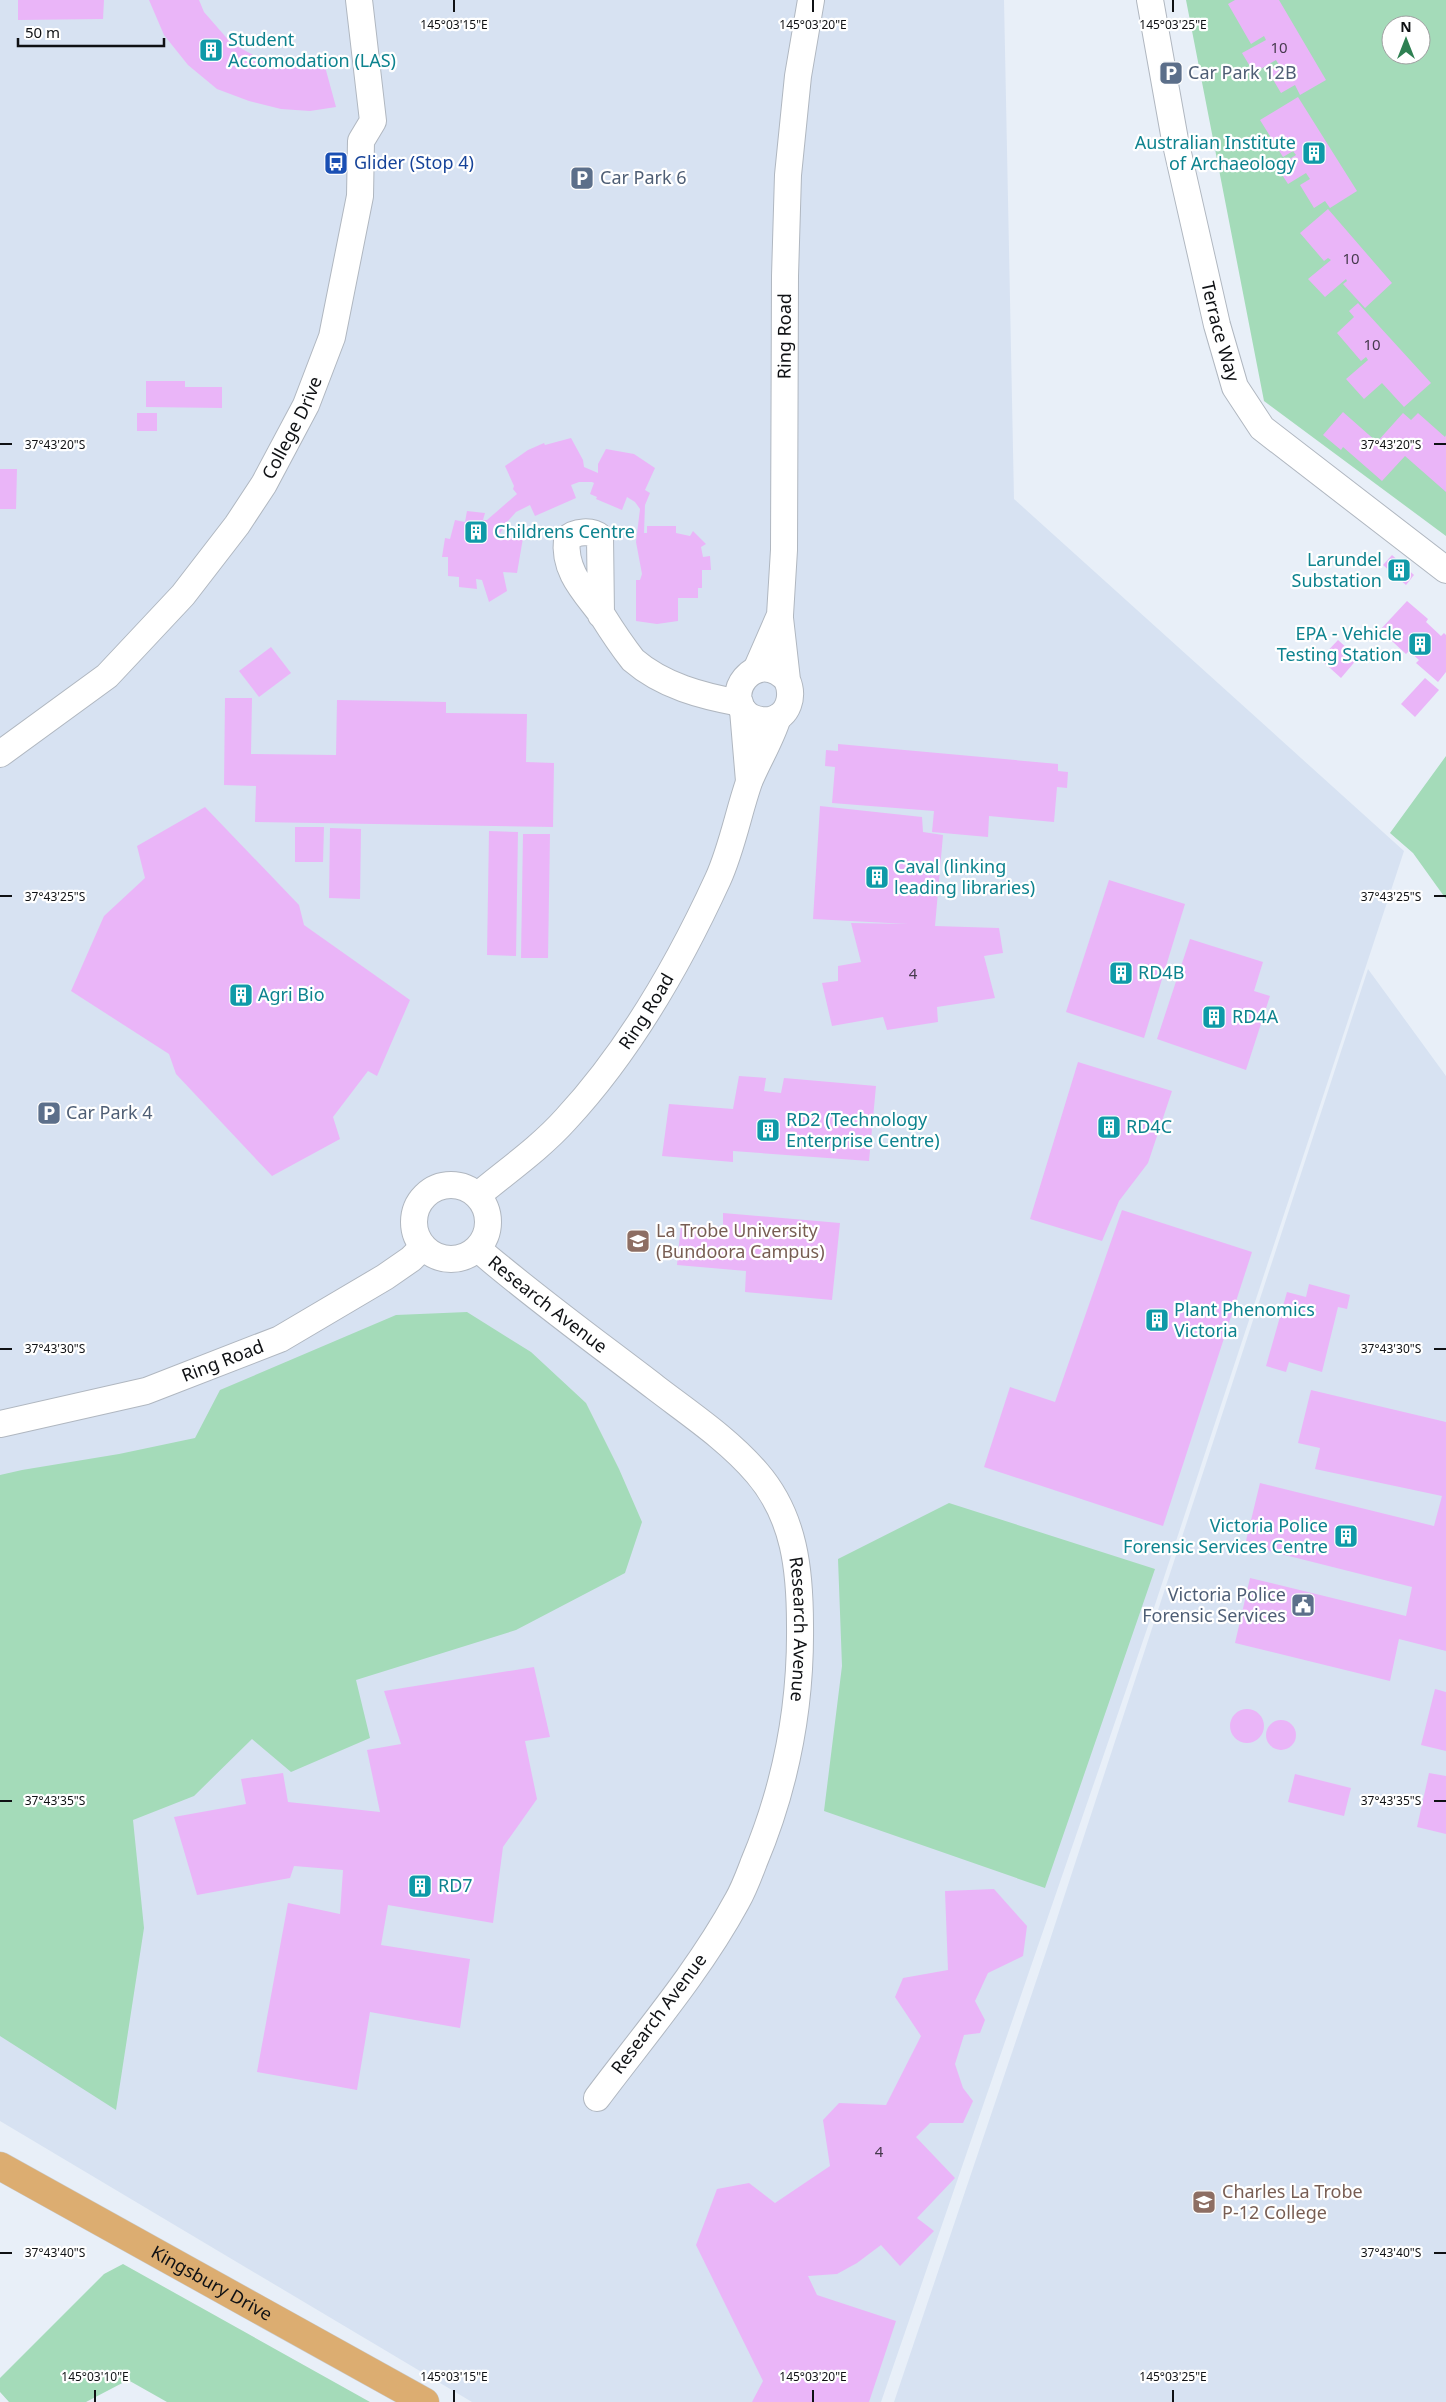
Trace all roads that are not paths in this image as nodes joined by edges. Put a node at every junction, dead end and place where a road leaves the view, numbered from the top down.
1 (359, 0) edge
2 (811, 0) edge
3 (1150, 0) edge
4 (1446, 570) edge
5 (601, 615) dead end
6 (780, 615) junction
7 (751, 673) junction
8 (787, 680) junction
9 (682, 688) junction
10 (742, 707) junction
11 (778, 717) junction
12 (0, 754) edge
13 (749, 782) junction
14 (478, 1195) junction
15 (423, 1247) junction
16 (478, 1249) junction
17 (0, 1424) edge
18 (597, 2098) dead end
19 (0, 2166) edge
20 (425, 2402) edge

1 - 12 street, College Drive
2 - 6 street, Ring Road
3 - 4 street, Terrace Way
5 - 9 street
6 - 7 street, Ring Road
6 - 8 street
7 - 8 street
7 - 9 street
7 - 10 street
8 - 11 street
9 - 10 street
10 - 11 street
10 - 13 street, Ring Road
11 - 13 street, Ring Road
13 - 14 street, Ring Road
14 - 15 street
14 - 16 street
15 - 16 street
15 - 17 street, Ring Road
16 - 18 street, Research Avenue
19 - 20 main road, Kingsbury Drive

